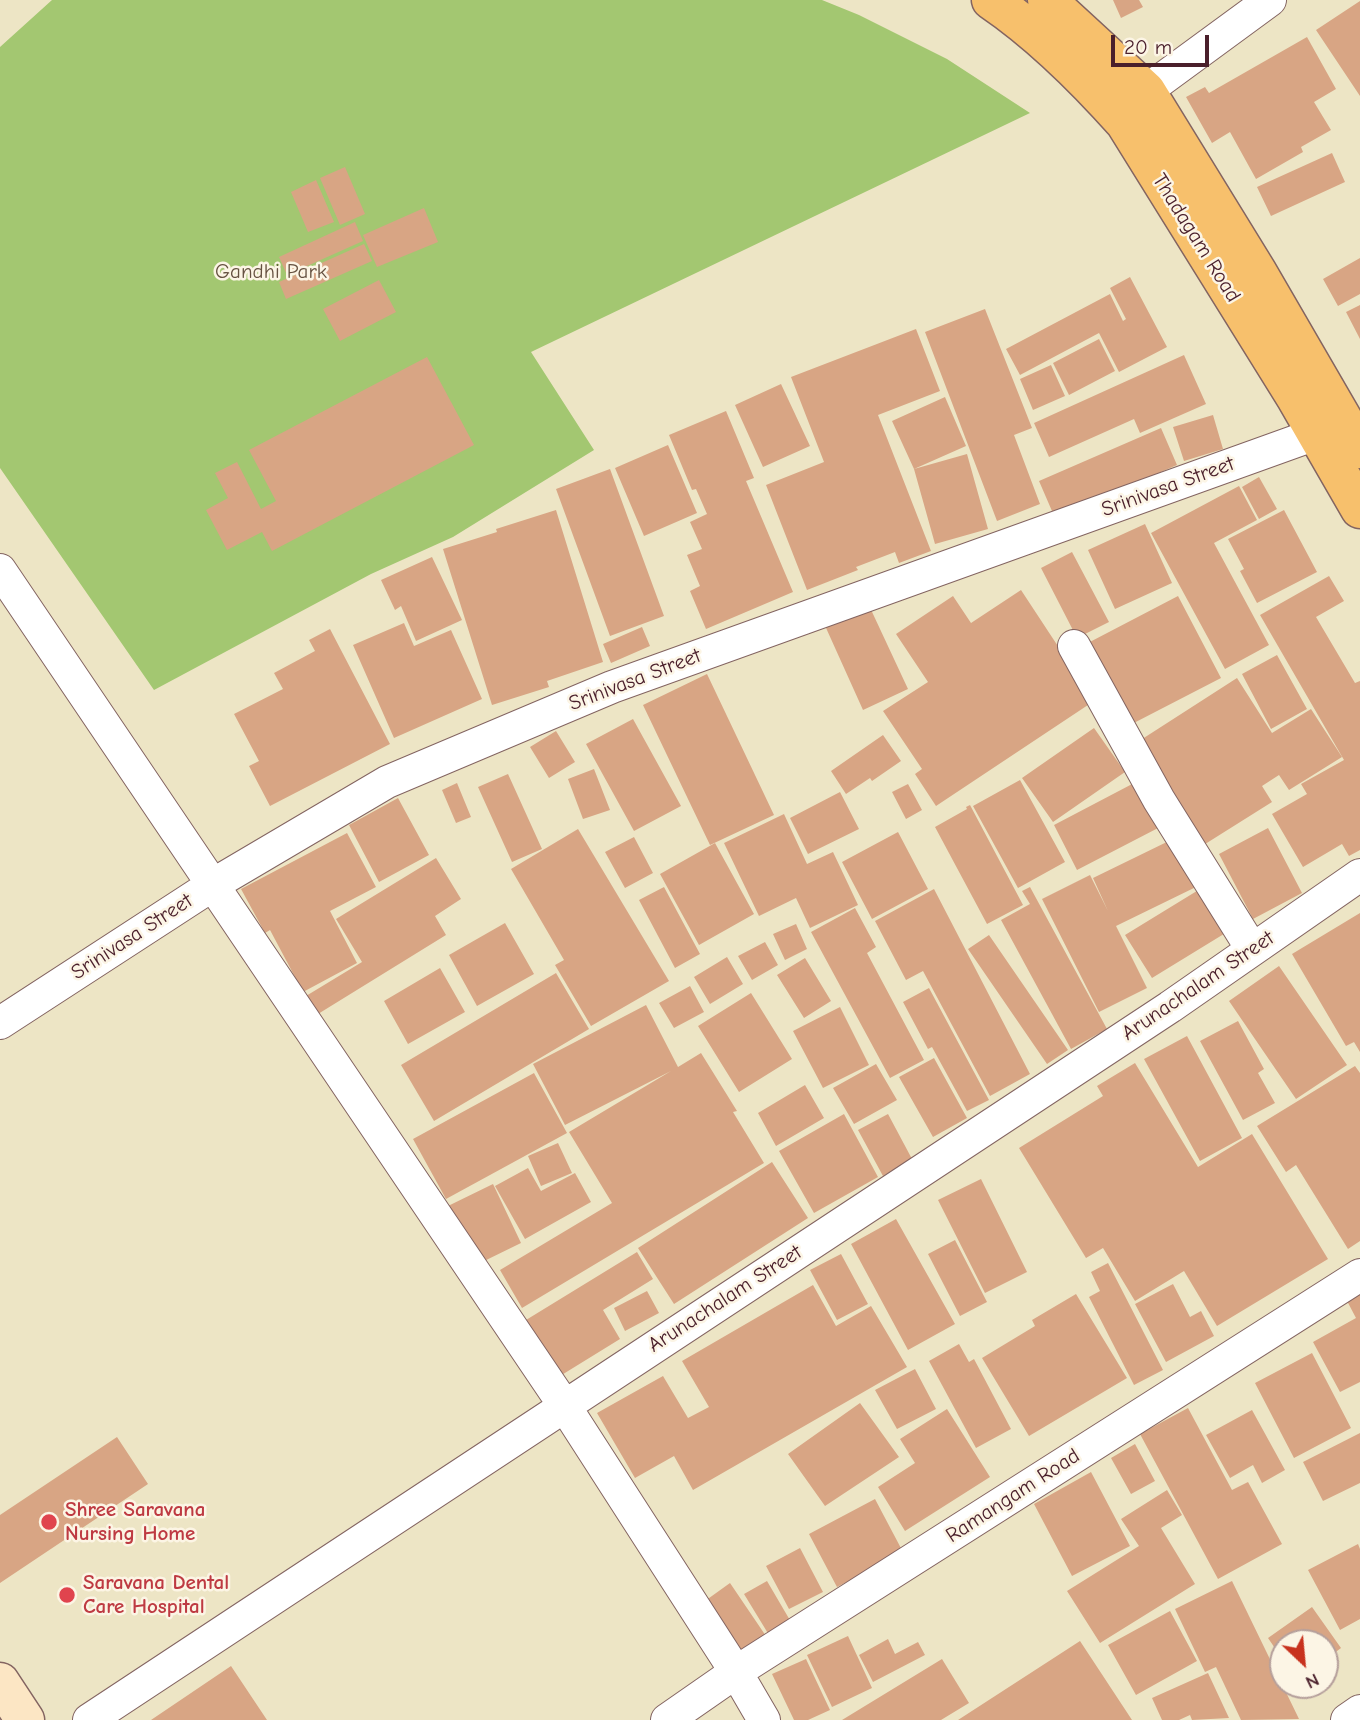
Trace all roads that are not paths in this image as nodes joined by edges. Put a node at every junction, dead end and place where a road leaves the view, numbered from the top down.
1 (991, 0) edge
2 (1047, 0) edge
3 (1270, 0) edge
4 (1146, 91) junction
5 (1316, 434) junction
6 (1360, 449) edge
7 (1360, 509) edge
8 (0, 570) edge
9 (1074, 646) dead end
10 (1360, 875) edge
11 (214, 884) junction
12 (1252, 950) junction
13 (0, 1023) edge
14 (1360, 1275) edge
15 (564, 1405) junction
16 (736, 1672) junction
17 (0, 1682) edge
18 (1360, 1711) edge
19 (24, 1720) edge
20 (89, 1720) edge
21 (667, 1720) edge
22 (764, 1720) edge
23 (1346, 1720) edge

1 - 5 main road, Thadagam Road
2 - 4 main road, Thadagam Road
3 - 4 street
4 - 6 main road, Thadagam Road
5 - 7 main road, Thadagam Road
5 - 11 street, Srinivasa Street
8 - 11 street
9 - 12 street
10 - 12 street, Arunachalam Street
11 - 13 street, Srinivasa Street
11 - 15 street
12 - 15 street, Arunachalam Street
14 - 16 street, Ramangam Road
15 - 16 street
15 - 20 street, Arunachalam Street
16 - 21 street, Ramangam Road
16 - 22 street
17 - 19 main road
18 - 23 street

